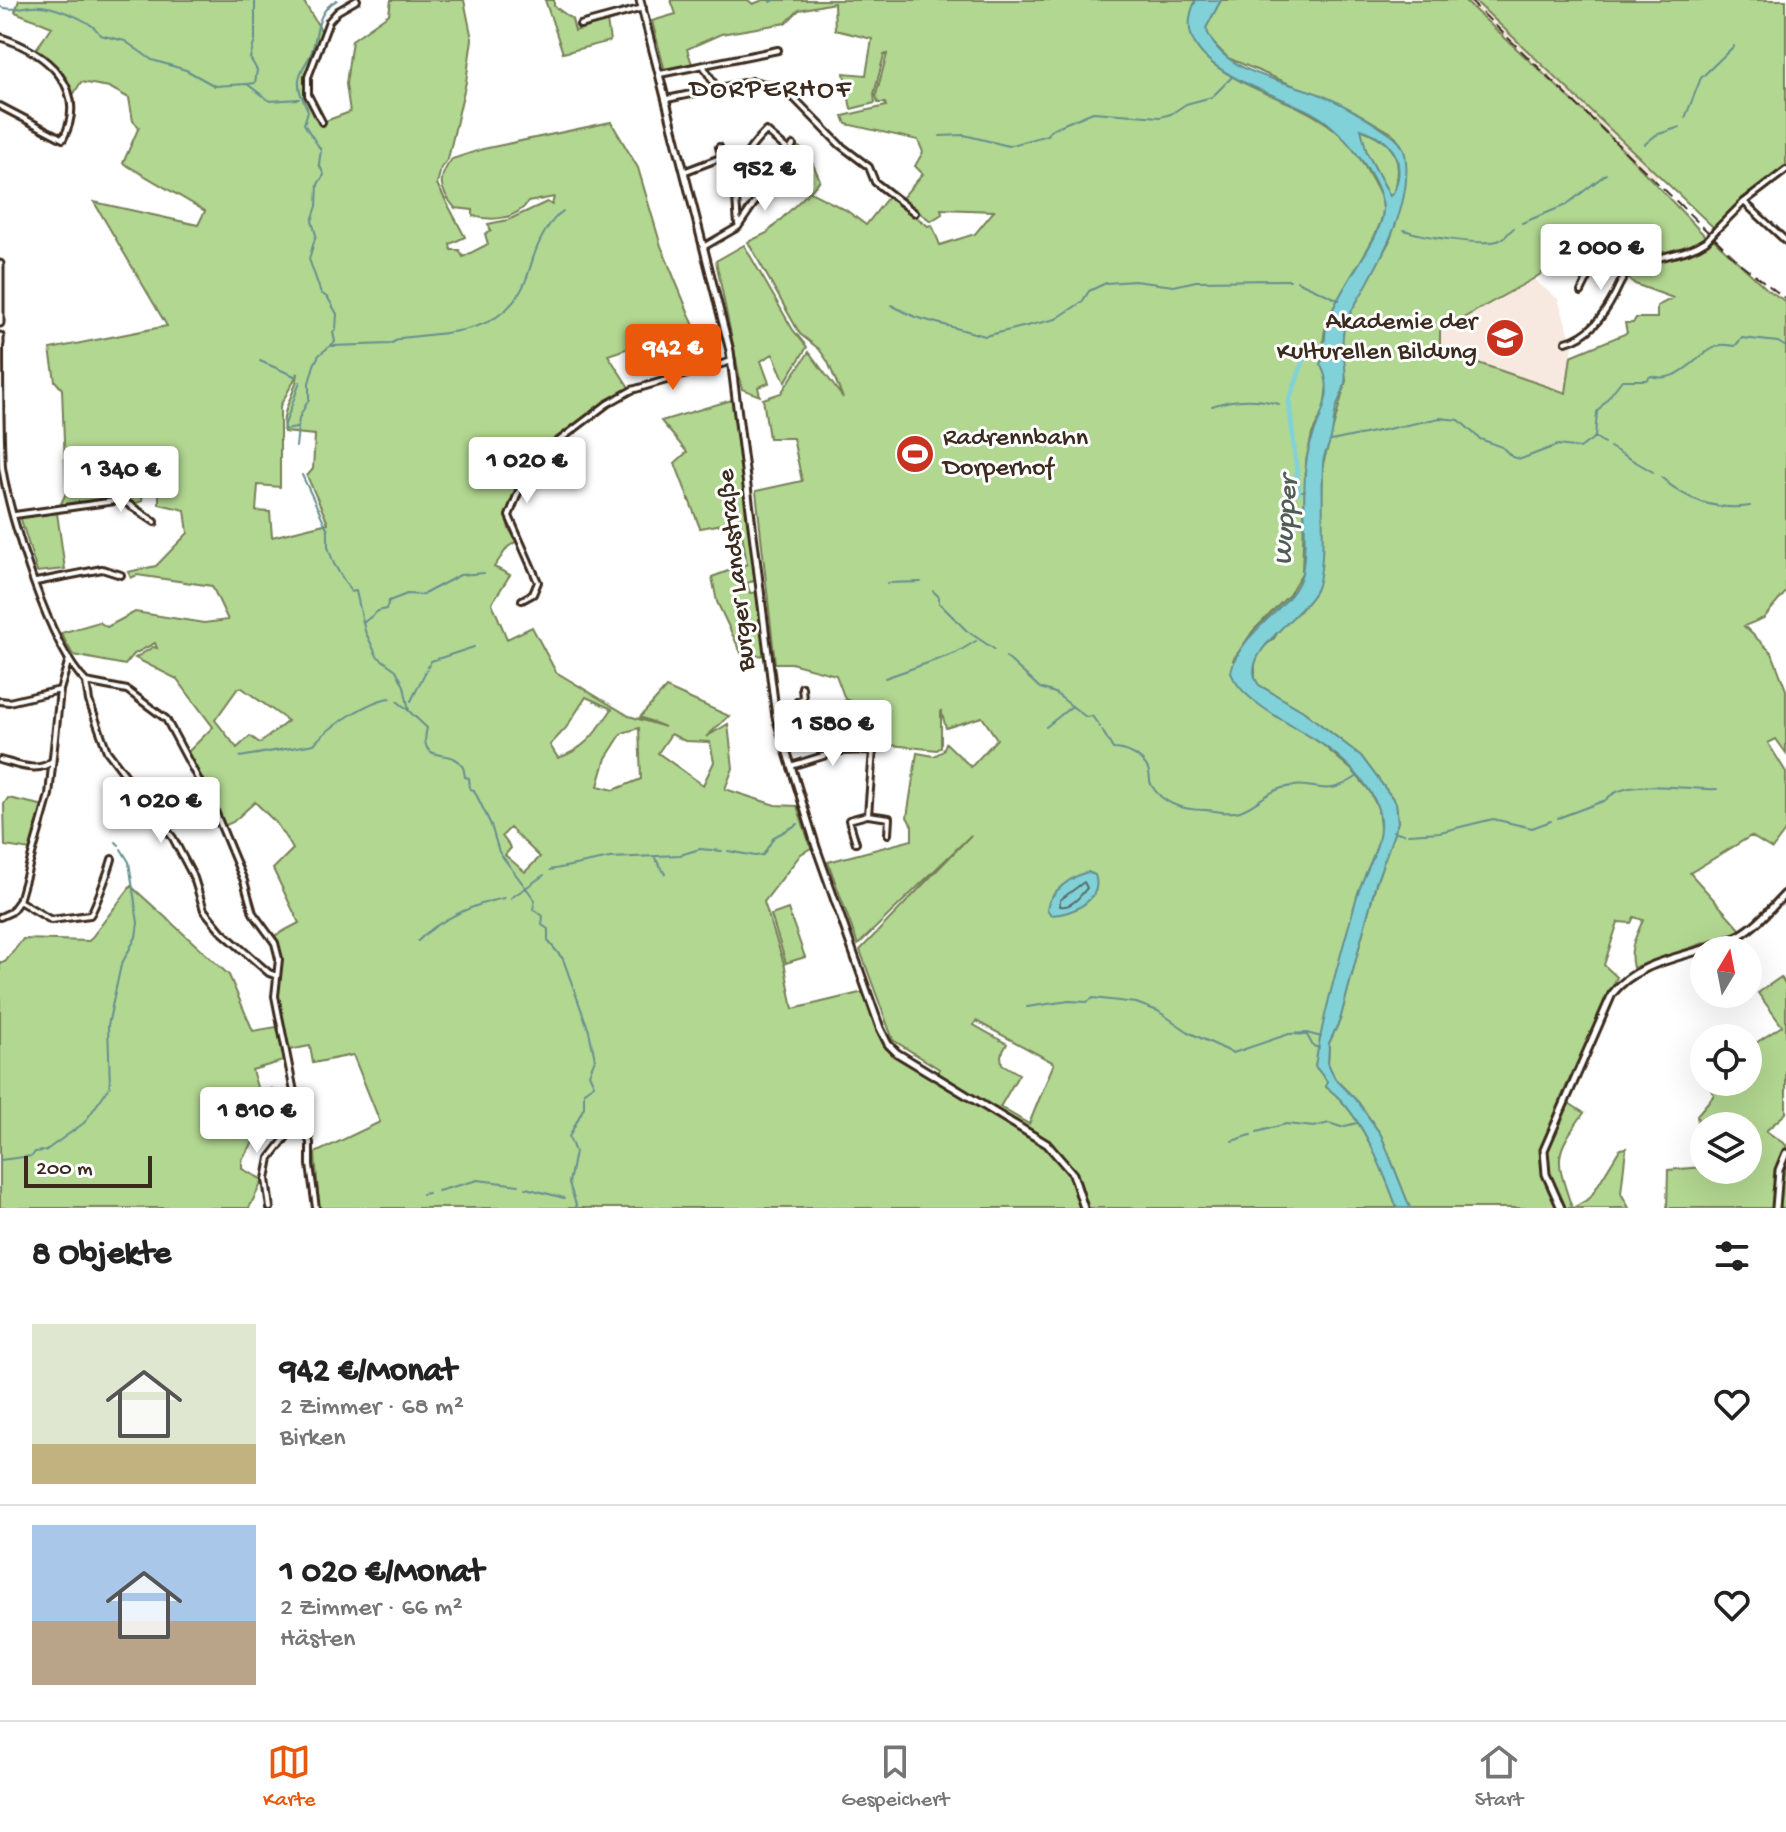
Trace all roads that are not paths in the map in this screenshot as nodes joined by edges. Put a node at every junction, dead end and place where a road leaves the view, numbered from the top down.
1 (357, 0) edge
2 (640, 0) edge
3 (643, 8) junction
4 (580, 25) dead end
5 (0, 37) edge
6 (778, 50) dead end
7 (704, 67) junction
8 (660, 74) junction
9 (716, 87) junction
10 (667, 99) junction
11 (0, 106) edge
12 (322, 122) dead end
13 (793, 145) dead end
14 (719, 147) dead end
15 (789, 151) junction
16 (728, 155) dead end
17 (722, 157) junction
18 (1786, 170) edge
19 (686, 171) junction
20 (1744, 202) junction
21 (915, 213) dead end
22 (738, 227) junction
23 (1786, 241) edge
24 (705, 246) junction
25 (0, 264) edge
26 (1626, 275) junction
27 (1581, 292) dead end
28 (0, 323) edge
29 (0, 336) edge
30 (1566, 342) dead end
31 (0, 344) edge
32 (732, 361) junction
33 (15, 515) junction
34 (155, 522) dead end
35 (121, 575) dead end
36 (36, 582) junction
37 (522, 600) dead end
38 (69, 659) junction
39 (86, 682) junction
40 (802, 687) dead end
41 (60, 690) junction
42 (0, 701) edge
43 (839, 751) junction
44 (53, 759) junction
45 (0, 760) edge
46 (791, 766) junction
47 (868, 815) junction
48 (888, 834) dead end
49 (856, 843) dead end
50 (112, 859) dead end
51 (1786, 893) edge
52 (19, 901) junction
53 (0, 917) edge
54 (277, 976) junction
55 (300, 1119) junction
56 (1786, 1153) edge
57 (270, 1208) edge
58 (316, 1208) edge
59 (1084, 1208) edge
60 (1561, 1208) edge
61 (1776, 1208) edge

1 - 12 street
2 - 3 main road, Burger Landstraße
3 - 4 street
3 - 8 main road, Burger Landstraße
5 - 11 street
6 - 7 street
7 - 8 street
7 - 9 street
8 - 10 main road, Burger Landstraße
9 - 10 street
9 - 21 street
10 - 19 main road, Burger Landstraße
13 - 15 street
14 - 17 street
15 - 22 street
15 - 22 street
16 - 17 street
17 - 19 street
18 - 20 street
19 - 24 main road, Burger Landstraße
20 - 23 street
20 - 26 street, bridge
22 - 24 street
24 - 32 main road, Burger Landstraße
25 - 28 main road
26 - 27 street
26 - 30 street
29 - 31 main road
31 - 33 street
32 - 37 street
32 - 46 main road, Burger Landstraße
33 - 34 street
33 - 36 street
35 - 36 street
36 - 38 street
38 - 39 street
38 - 41 street
39 - 54 street
39 - 54 street
40 - 43 street
41 - 42 street
41 - 44 street
43 - 46 street
43 - 47 street
44 - 45 street
44 - 52 street
46 - 59 main road, Burger Landstraße
47 - 48 street
47 - 49 street
50 - 52 street
51 - 60 main road
52 - 53 street
54 - 55 street
55 - 57 street
55 - 58 street
56 - 61 main road

